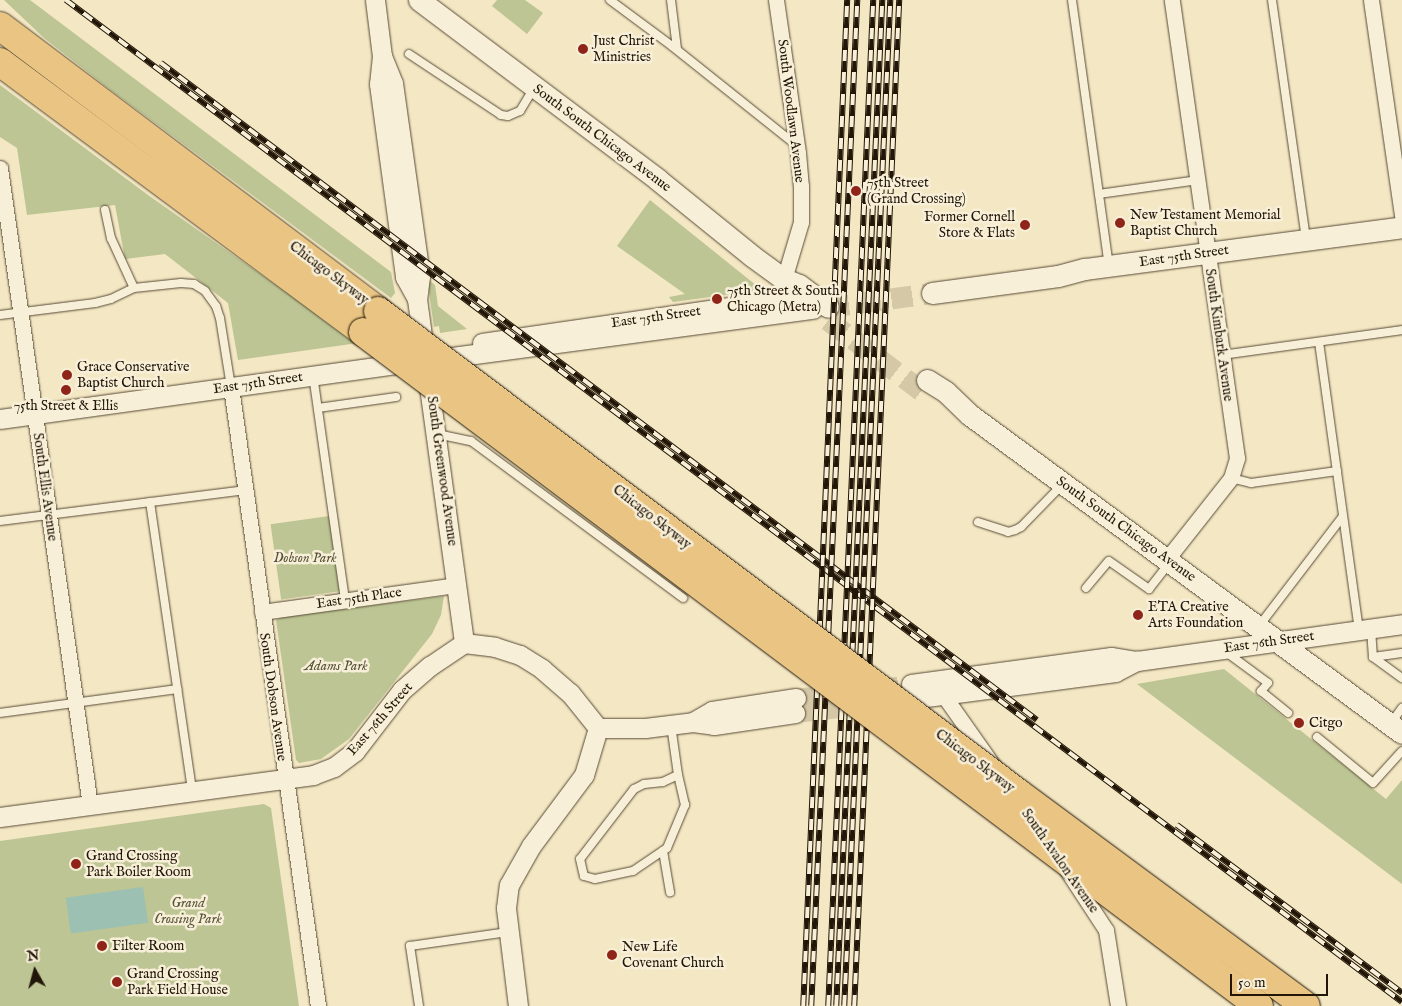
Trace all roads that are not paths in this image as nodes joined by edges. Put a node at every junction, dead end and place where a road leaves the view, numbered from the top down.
1 (375, 0) edge
2 (420, 0) edge
3 (610, 0) edge
4 (671, 0) edge
5 (776, 0) edge
6 (1072, 0) edge
7 (1172, 0) edge
8 (1272, 0) edge
9 (1371, 0) edge
10 (0, 5) edge
11 (0, 26) edge
12 (30, 48) junction
13 (677, 49) junction
14 (409, 54) dead end
15 (0, 62) edge
16 (535, 87) junction
17 (797, 146) junction
18 (0, 168) edge
19 (1198, 180) junction
20 (1099, 194) junction
21 (105, 210) dead end
22 (1402, 216) edge
23 (1402, 228) edge
24 (1307, 240) junction
25 (1208, 253) junction
26 (1109, 266) junction
27 (784, 279) junction
28 (932, 286) tunnel mouth
29 (134, 288) junction
30 (818, 304) joint
31 (20, 312) junction
32 (0, 315) edge
33 (371, 321) junction
34 (1402, 330) edge
35 (1319, 342) junction
36 (1222, 355) junction
37 (426, 360) junction
38 (313, 375) junction
39 (231, 387) junction
40 (926, 387) tunnel mouth
41 (396, 397) dead end
42 (318, 408) junction
43 (35, 414) junction
44 (0, 419) edge
45 (437, 434) junction
46 (1337, 471) junction
47 (1231, 478) junction
48 (1064, 483) junction
49 (246, 490) junction
50 (150, 502) junction
51 (49, 515) junction
52 (1343, 516) junction
53 (0, 521) edge
54 (978, 522) dead end
55 (1169, 560) junction
56 (457, 585) junction
57 (1086, 588) dead end
58 (683, 598) dead end
59 (345, 600) junction
60 (262, 612) junction
61 (1402, 624) edge
62 (1259, 626) junction
63 (1365, 630) junction
64 (1279, 641) junction
65 (464, 643) junction
66 (1223, 649) junction
67 (1402, 653) edge
68 (1373, 657) junction
69 (1402, 678) edge
70 (938, 688) junction
71 (177, 689) junction
72 (911, 691) tunnel mouth
73 (76, 702) junction
74 (795, 706) tunnel mouth
75 (0, 713) edge
76 (1288, 713) dead end
77 (1398, 722) edge
78 (671, 725) junction
79 (598, 728) junction
80 (1317, 737) dead end
81 (1402, 751) edge
82 (678, 775) junction
83 (284, 779) junction
84 (192, 791) junction
85 (90, 805) junction
86 (0, 817) edge
87 (663, 850) junction
88 (670, 892) dead end
89 (508, 932) junction
90 (318, 1006) edge
91 (419, 1006) edge
92 (518, 1006) edge
93 (1118, 1006) edge
94 (1259, 1006) edge
95 (1306, 1006) edge

1 - 37 street, South Greenwood Avenue
2 - 16 main road, South South Chicago Avenue
3 - 13 lane
4 - 13 lane
5 - 17 street, South Woodlawn Avenue
6 - 20 lane
7 - 19 street, South Kimbark Avenue
8 - 24 lane
9 - 22 street
10 - 12 highway
11 - 12 highway, Chicago Skyway
12 - 33 highway, Chicago Skyway
13 - 17 lane
14 - 16 lane
15 - 33 highway, Chicago Skyway
16 - 27 main road, South South Chicago Avenue
17 - 27 street, South Woodlawn Avenue
18 - 31 street, South Ellis Avenue
19 - 20 lane
19 - 25 street, South Kimbark Avenue
20 - 26 lane
21 - 29 lane
23 - 24 main road, East 75th Street
24 - 25 main road, East 75th Street
25 - 26 main road, East 75th Street
25 - 36 street, South Kimbark Avenue
26 - 28 main road, East 75th Street
27 - 30 main road, South South Chicago Avenue
29 - 31 lane
29 - 39 lane
30 - 37 street, East 75th Street
31 - 32 lane
31 - 43 street, South Ellis Avenue
33 - 94 highway, Chicago Skyway, bridge
33 - 95 highway, Chicago Skyway, bridge
34 - 35 lane
35 - 36 lane
35 - 46 lane
36 - 47 street, South Kimbark Avenue
37 - 38 street, East 75th Street
37 - 45 street, South Greenwood Avenue
38 - 39 street, East 75th Street
38 - 42 lane
39 - 43 street, East 75th Street
39 - 49 street, South Dobson Avenue
40 - 48 main road, South South Chicago Avenue
41 - 42 lane
42 - 59 lane
43 - 44 street, East 75th Street
43 - 51 street, South Ellis Avenue
45 - 56 street, South Greenwood Avenue
45 - 58 lane
46 - 47 lane
46 - 52 lane
47 - 55 street, South Kimbark Avenue
48 - 54 lane
48 - 55 main road, South South Chicago Avenue
49 - 50 lane
49 - 60 street, South Dobson Avenue
50 - 51 lane
50 - 71 lane
51 - 53 lane
51 - 73 street, South Ellis Avenue
52 - 62 lane
52 - 63 lane
55 - 57 lane
55 - 62 main road, South South Chicago Avenue
56 - 59 street, East 75th Place
56 - 65 street, South Greenwood Avenue
59 - 60 street, East 75th Place
60 - 83 street, South Dobson Avenue
61 - 63 street, East 76th Street
62 - 64 main road, South South Chicago Avenue
63 - 64 street, East 76th Street
63 - 68 lane
64 - 66 street, East 76th Street
64 - 77 main road, South South Chicago Avenue
65 - 79 street
65 - 83 street, East 76th Street
66 - 70 street, East 76th Street
66 - 76 lane
67 - 68 lane
68 - 69 lane
70 - 72 street, East 76th Street
70 - 93 street, South Avalon Avenue
71 - 73 lane
71 - 84 lane
73 - 75 lane
73 - 85 street, South Ellis Avenue
74 - 78 street
78 - 79 street
78 - 82 lane
79 - 89 street
80 - 81 lane
82 - 87 lane
82 - 87 lane
83 - 84 street, East 76th Street
83 - 90 street, South Dobson Avenue
84 - 85 street, East 76th Street
85 - 86 street, East 76th Street
87 - 88 lane
89 - 91 lane
89 - 92 street

